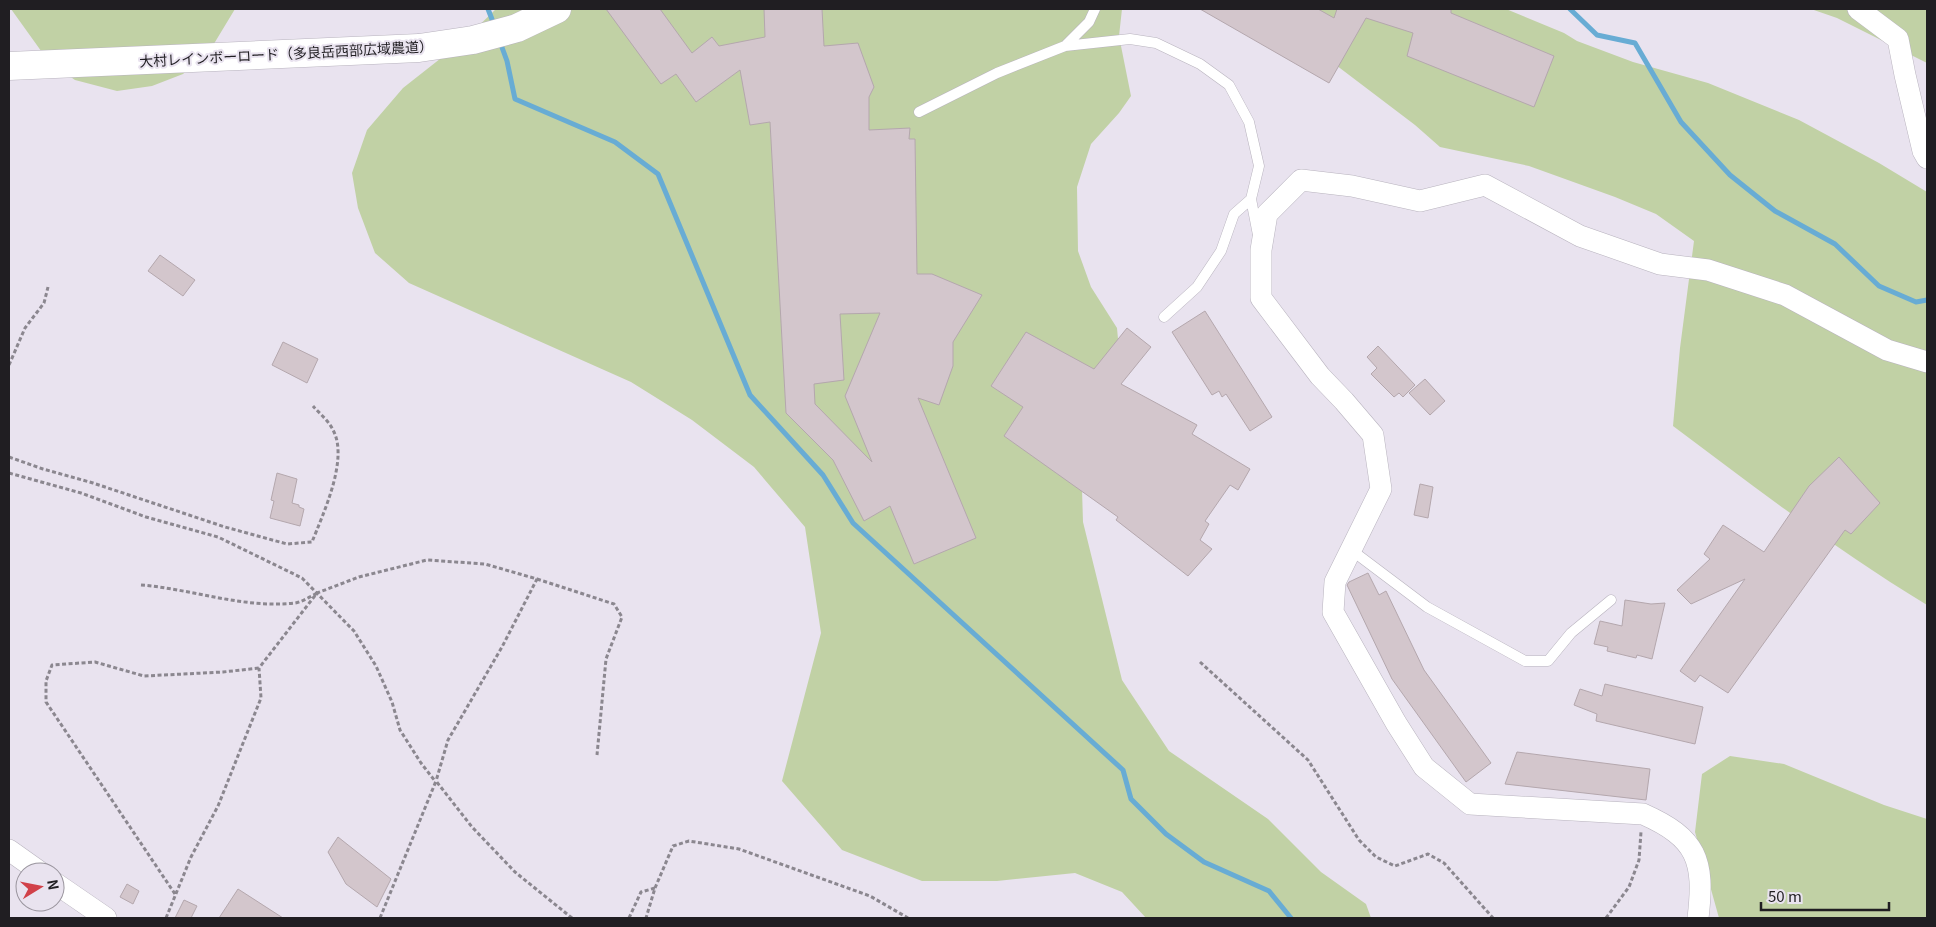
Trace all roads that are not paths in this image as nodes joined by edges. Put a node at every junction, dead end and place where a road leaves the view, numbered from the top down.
1 (557, 9) edge
2 (1095, 9) edge
3 (1858, 9) edge
4 (1065, 46) junction
5 (9, 66) edge
6 (919, 112) dead end
7 (1927, 158) edge
8 (1250, 199) junction
9 (1261, 250) junction
10 (1164, 317) dead end
11 (1927, 362) edge
12 (1350, 549) junction
13 (1611, 600) dead end
14 (9, 850) edge
15 (26, 862) edge
16 (65, 890) edge
17 (106, 918) edge
18 (1698, 918) edge

1 - 5 street, 大村レインボーロード（多良岳西部広域農道）
2 - 4 lane
3 - 7 street
4 - 6 lane
4 - 8 lane
8 - 9 lane
8 - 10 lane
9 - 11 street
9 - 12 street
12 - 13 lane
12 - 18 street
14 - 15 street
16 - 17 street

